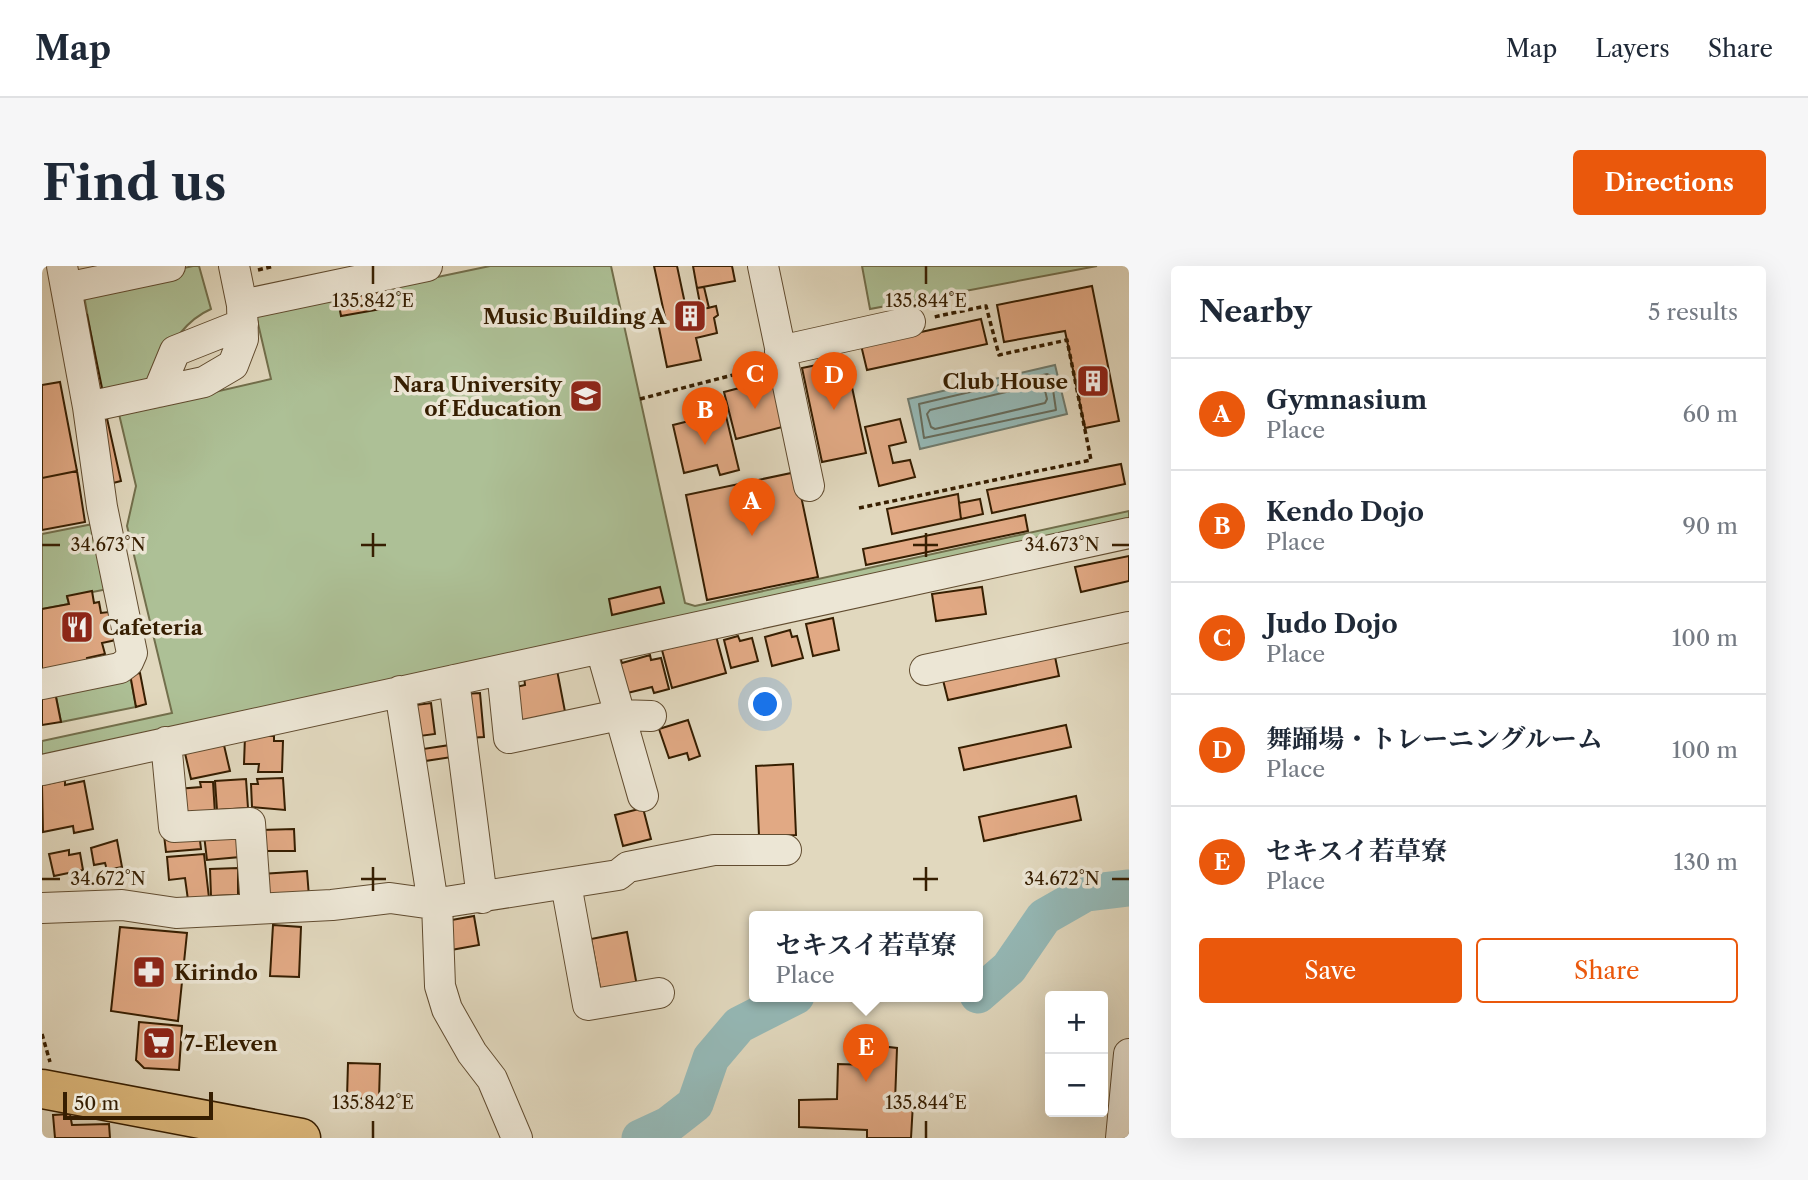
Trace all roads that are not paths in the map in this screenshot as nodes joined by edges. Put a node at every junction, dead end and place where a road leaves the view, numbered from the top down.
1 (170, 266) edge
2 (234, 266) edge
3 (427, 266) edge
4 (763, 266) edge
5 (58, 276) edge
6 (242, 315) junction
7 (910, 322) road end
8 (781, 357) junction
9 (88, 407) junction
10 (809, 486) dead end
11 (1129, 533) edge
12 (1129, 627) edge
13 (601, 649) junction
14 (502, 670) junction
15 (925, 670) dead end
16 (454, 680) junction
17 (42, 684) edge
18 (400, 691) junction
19 (618, 715) junction
20 (651, 716) dead end
21 (166, 742) junction
22 (42, 770) edge
23 (643, 796) dead end
24 (786, 850) dead end
25 (566, 884) junction
26 (482, 898) junction
27 (435, 904) junction
28 (42, 908) edge
29 (256, 908) junction
30 (659, 993) dead end
31 (1129, 1054) edge
32 (42, 1089) edge
33 (302, 1138) edge
34 (517, 1138) edge
35 (1121, 1138) edge

1 - 5 street
2 - 6 street
3 - 6 street
4 - 8 street
5 - 9 street
6 - 9 street
7 - 8 street
8 - 10 street
9 - 17 street
11 - 13 street
12 - 15 street
13 - 14 street
13 - 19 street
14 - 16 street
14 - 19 street
16 - 18 street
16 - 26 street
18 - 21 street
18 - 27 street
19 - 20 street
19 - 23 street
21 - 22 street
21 - 29 street
24 - 25 street
25 - 26 street
25 - 30 street
26 - 27 street
27 - 29 street
27 - 34 street
28 - 29 street
31 - 35 street
32 - 33 main road

